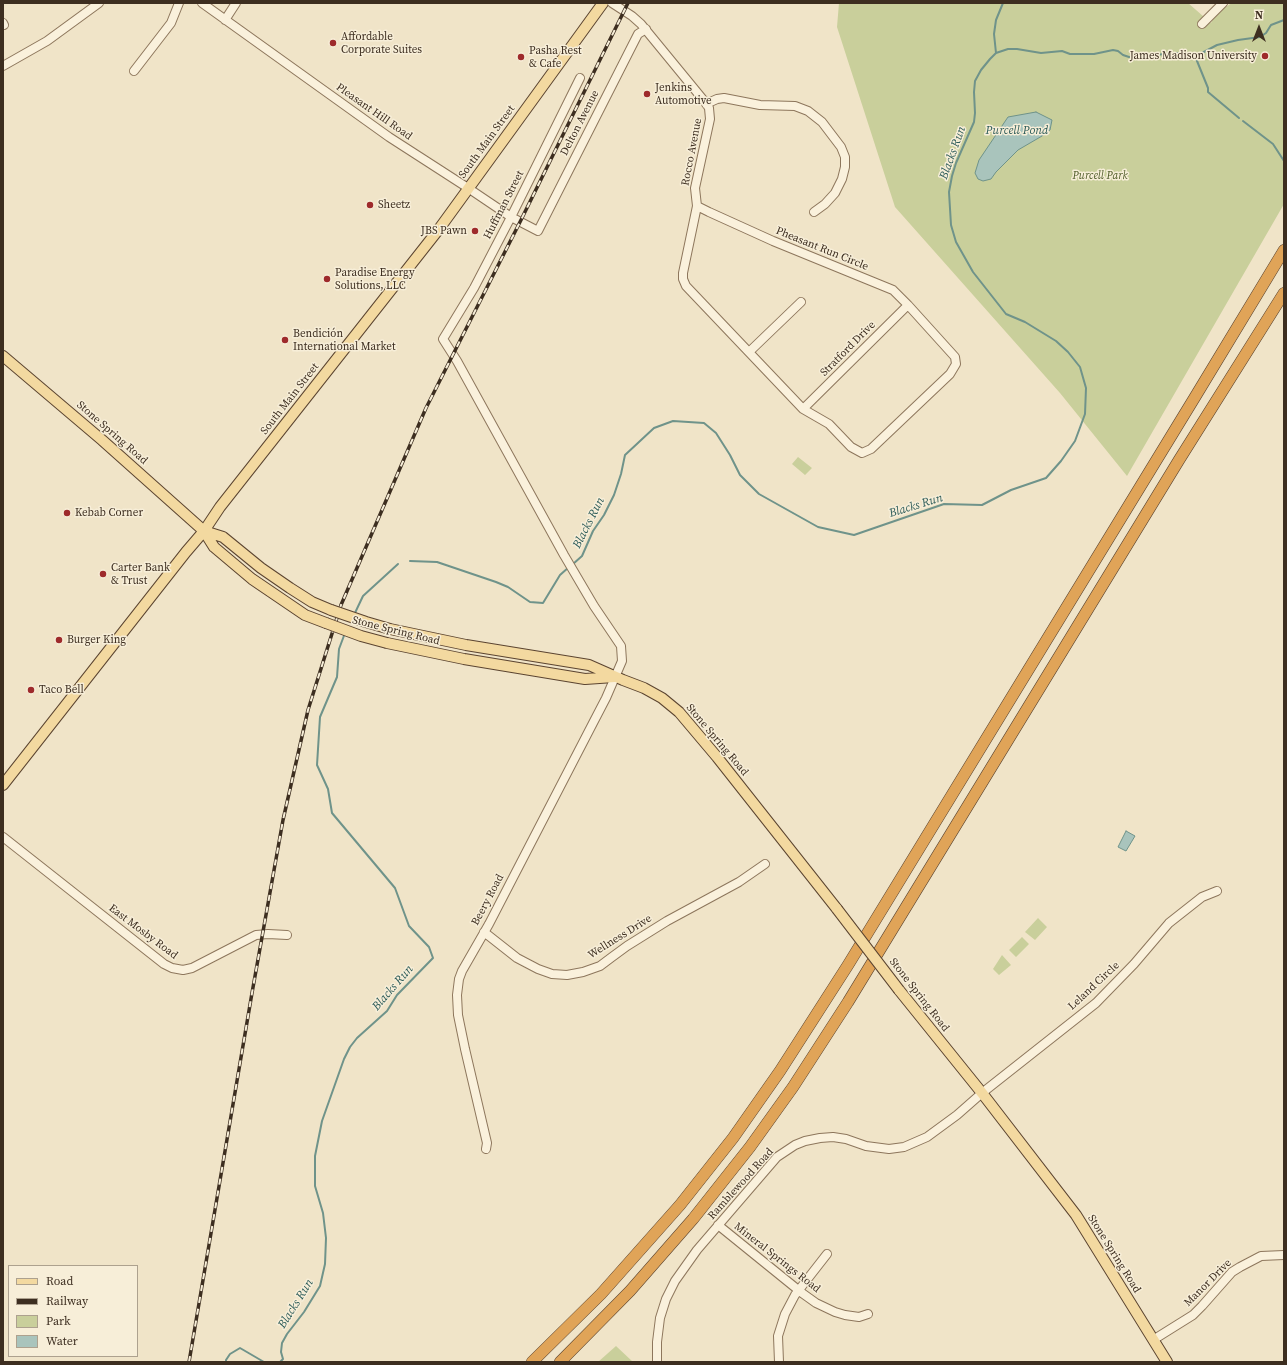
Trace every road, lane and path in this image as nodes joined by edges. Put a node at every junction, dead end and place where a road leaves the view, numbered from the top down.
1 (99, 3) edge
2 (179, 3) edge
3 (202, 3) edge
4 (236, 3) edge
5 (603, 3) edge
6 (612, 3) edge
7 (1223, 3) edge
8 (225, 20) junction
9 (1202, 24) dead end
10 (646, 29) junction
11 (3, 66) edge
12 (134, 71) dead end
13 (580, 78) dead end
14 (706, 104) junction
15 (468, 188) junction
16 (697, 206) junction
17 (814, 212) dead end
18 (511, 218) junction
19 (538, 231) joint
20 (1284, 250) edge
21 (1284, 293) edge
22 (801, 302) dead end
23 (908, 305) junction
24 (749, 352) junction
25 (3, 356) edge
26 (802, 409) junction
27 (204, 530) junction
28 (616, 677) junction
29 (3, 785) edge
30 (3, 837) edge
31 (765, 864) dead end
32 (1217, 891) dead end
33 (484, 932) junction
34 (286, 935) dead end
35 (982, 1093) junction
36 (486, 1149) dead end
37 (718, 1225) junction
38 (827, 1254) dead end
39 (1284, 1255) edge
40 (799, 1291) junction
41 (868, 1314) dead end
42 (1153, 1340) junction
43 (532, 1362) edge
44 (560, 1362) edge
45 (657, 1362) edge
46 (779, 1362) edge
47 (1167, 1362) edge

1 - 11 street
2 - 12 street
3 - 8 street, Pleasant Hill Road
4 - 8 street
5 - 15 main road, South Main Street
6 - 10 street
7 - 9 street
8 - 15 street, Pleasant Hill Road
10 - 14 street, Rocco Avenue
10 - 19 street, Delton Avenue
13 - 18 street, Huffman Street
14 - 16 street, Rocco Avenue
14 - 17 street, Rocco Avenue
15 - 18 street, Pleasant Hill Road
15 - 27 main road, South Main Street
16 - 23 street, Pheasant Run Circle
16 - 24 street, Pheasant Run Circle
18 - 19 street, Pleasant Hill Road
18 - 28 street, Huffman Street
20 - 43 highway
21 - 44 highway
22 - 24 street
23 - 26 street, Stratford Drive
23 - 26 street, Pheasant Run Circle
24 - 26 street, Pheasant Run Circle
25 - 27 main road, Stone Spring Road
27 - 28 main road, Stone Spring Road, bridge
27 - 28 main road, Stone Spring Road, bridge
27 - 29 main road, South Main Street
28 - 33 street, Beery Road
28 - 35 main road, Stone Spring Road, bridge
30 - 34 street, East Mosby Road
31 - 33 street, Wellness Drive
32 - 35 street, Leland Circle
33 - 36 street, Beery Road
35 - 37 street, Ramblewood Road
35 - 42 main road, Stone Spring Road
37 - 40 street, Mineral Springs Road
37 - 45 street, Ramblewood Road
38 - 40 street
39 - 42 street, Manor Drive
40 - 41 street, Mineral Springs Road
40 - 46 street
42 - 47 main road, Stone Spring Road

